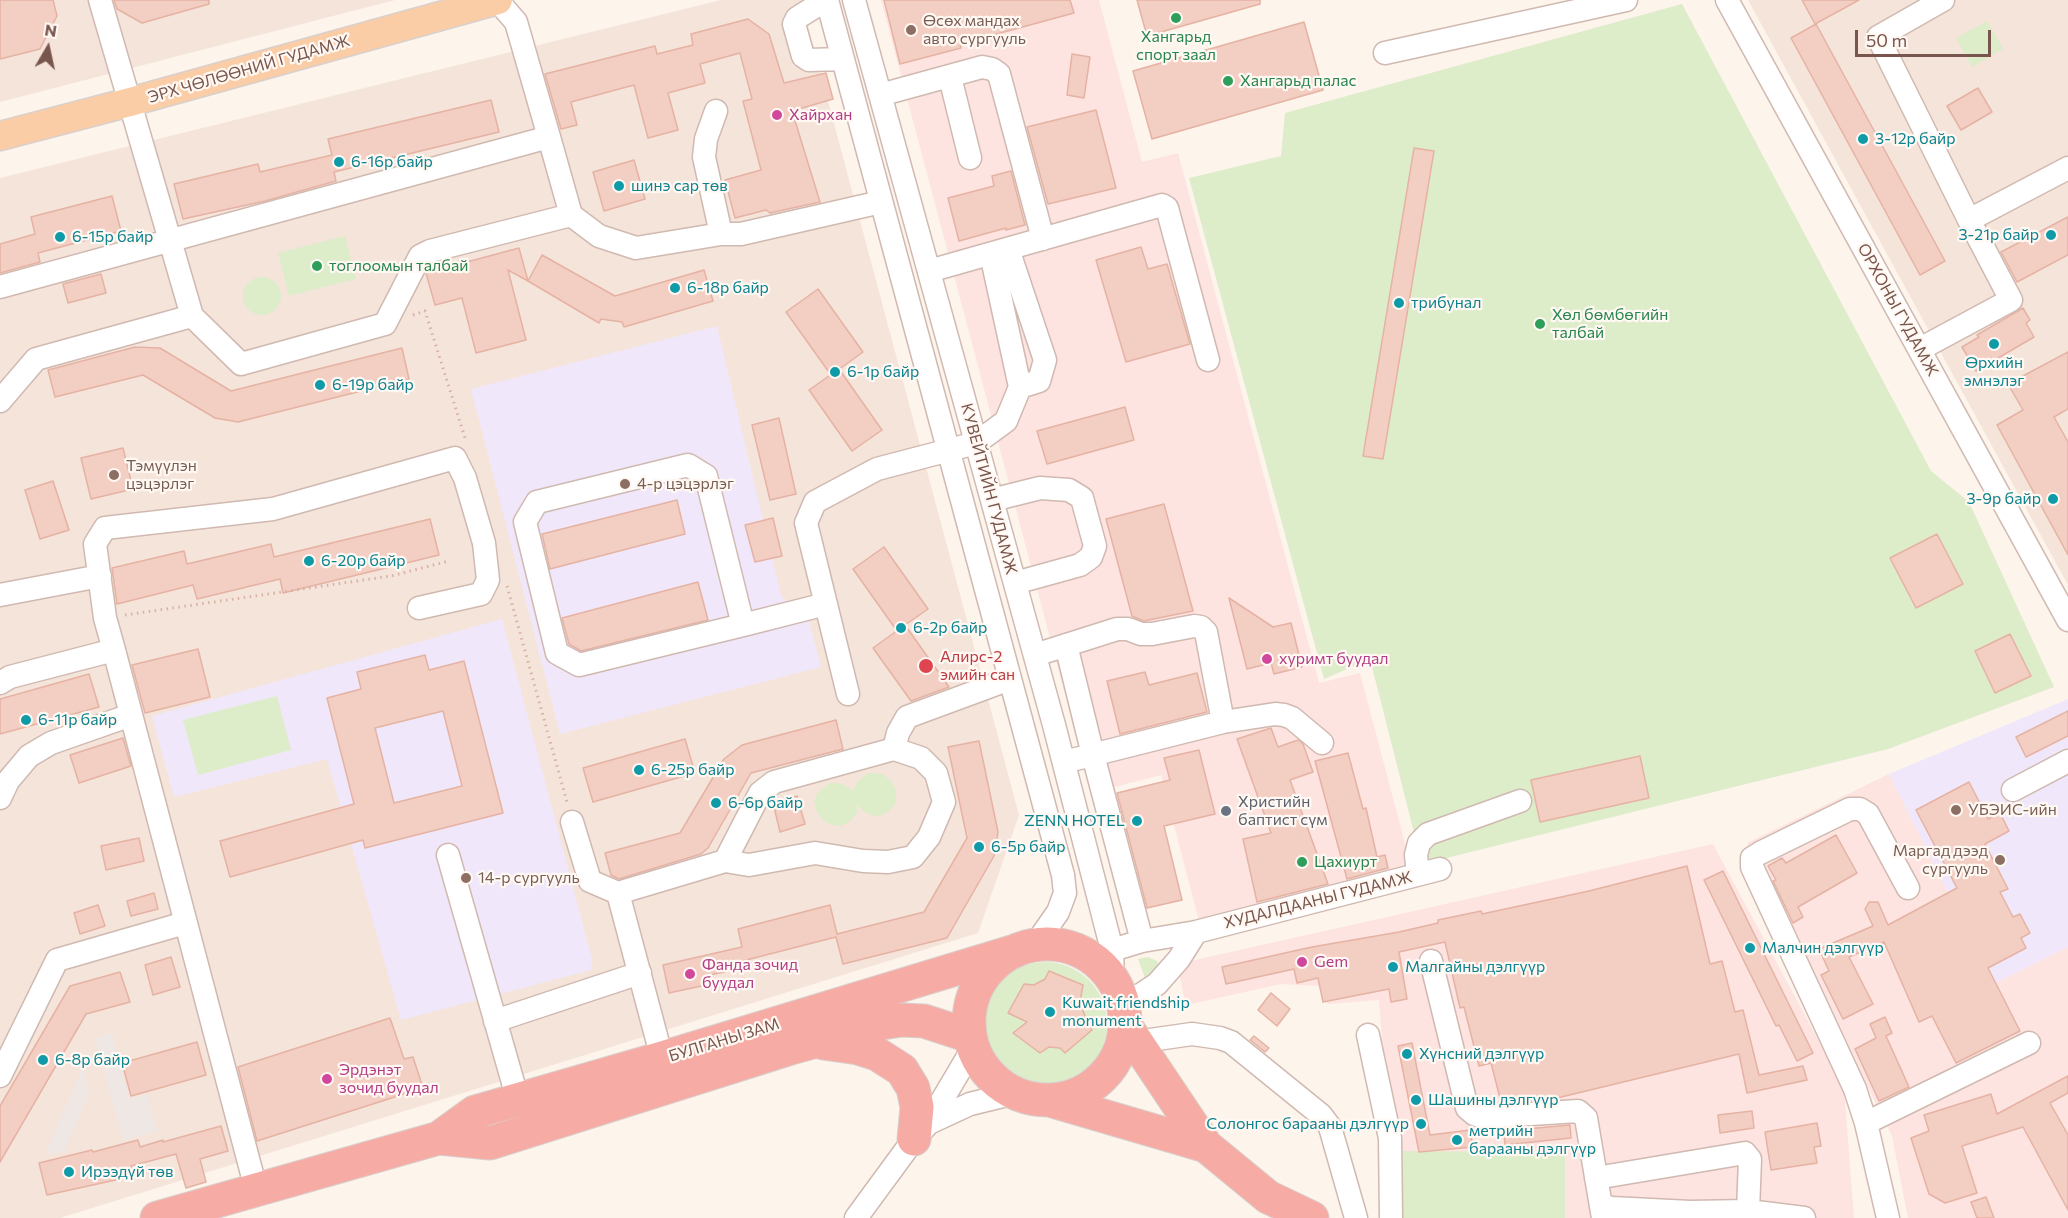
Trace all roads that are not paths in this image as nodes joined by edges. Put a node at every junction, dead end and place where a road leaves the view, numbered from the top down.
1 (100, 0) edge
2 (497, 0) edge
3 (827, 0) edge
4 (854, 0) edge
5 (1626, 0) edge
6 (1727, 0) edge
7 (1944, 0) edge
8 (1385, 53) dead end
9 (843, 59) junction
10 (950, 77) junction
11 (880, 95) junction
12 (130, 102) junction
13 (716, 111) dead end
14 (0, 136) edge
15 (549, 137) junction
16 (970, 158) dead end
17 (2068, 168) edge
18 (881, 202) junction
19 (572, 216) junction
20 (1969, 220) junction
21 (721, 234) junction
22 (1042, 239) junction
23 (171, 241) junction
24 (1000, 251) junction
25 (929, 271) junction
26 (0, 287) edge
27 (192, 316) junction
28 (1920, 349) junction
29 (1208, 360) dead end
30 (1020, 387) junction
31 (0, 401) edge
32 (976, 443) junction
33 (948, 452) junction
34 (992, 500) junction
35 (100, 576) junction
36 (1015, 583) junction
37 (0, 595) edge
38 (826, 604) junction
39 (419, 608) dead end
40 (2068, 620) edge
41 (743, 625) junction
42 (1066, 645) junction
43 (114, 650) junction
44 (1035, 655) junction
45 (1010, 680) junction
46 (0, 684) edge
47 (848, 694) dead end
48 (131, 715) junction
49 (1223, 722) junction
50 (1322, 743) dead end
51 (894, 749) junction
52 (1093, 755) junction
53 (2068, 761) edge
54 (1064, 762) junction
55 (2013, 790) dead end
56 (0, 798) edge
57 (1520, 801) dead end
58 (572, 822) dead end
59 (448, 855) dead end
60 (725, 861) junction
61 (1908, 888) dead end
62 (618, 893) junction
63 (185, 923) junction
64 (1196, 932) junction
65 (1142, 941) junction
66 (1025, 948) junction
67 (1431, 962) dead end
68 (640, 974) junction
69 (1122, 1000) junction
70 (495, 1021) junction
71 (1368, 1035) dead end
72 (813, 1042) junction
73 (971, 1042) junction
74 (2029, 1043) dead end
75 (662, 1059) junction
76 (0, 1076) edge
77 (1015, 1093) junction
78 (518, 1100) junction
79 (1049, 1100) junction
80 (1866, 1123) junction
81 (921, 1131) junction
82 (439, 1138) junction
83 (1206, 1146) junction
84 (1596, 1178) junction
85 (256, 1189) junction
86 (1748, 1211) junction
87 (1602, 1212) edge
88 (157, 1218) edge
89 (856, 1218) edge
90 (1312, 1218) edge
91 (1356, 1218) edge
92 (1391, 1218) edge
93 (1804, 1218) edge
94 (1888, 1218) edge

1 - 12 street
2 - 12 main road, ЭРХ ЧӨЛӨӨНИЙ ГУДАМЖ
2 - 15 street
3 - 9 street, КУВЕЙТИЙН ГУДАМЖ
3 - 9 street
4 - 11 street, КУВЕЙТИЙН ГУДАМЖ
5 - 8 street
6 - 28 street, ОРХОНЫ ГУДАМЖ
7 - 20 street
9 - 18 street, КУВЕЙТИЙН ГУДАМЖ
10 - 11 street
10 - 16 street
10 - 22 street
11 - 25 street, КУВЕЙТИЙН ГУДАМЖ
12 - 14 main road, ЭРХ ЧӨЛӨӨНИЙ ГУДАМЖ
12 - 23 street
13 - 21 street
15 - 19 street
15 - 23 street
17 - 20 street
18 - 21 street
18 - 33 street, КУВЕЙТИЙН ГУДАМЖ
19 - 21 street
19 - 27 street
20 - 28 street
22 - 24 street
22 - 29 street
23 - 26 street
23 - 27 street
24 - 25 street
24 - 30 street
24 - 30 street
25 - 32 street, КУВЕЙТИЙН ГУДАМЖ
27 - 31 street
28 - 40 street, ОРХОНЫ ГУДАМЖ
30 - 32 street
32 - 33 street
32 - 34 street, КУВЕЙТИЙН ГУДАМЖ
33 - 38 street
33 - 45 street, КУВЕЙТИЙН ГУДАМЖ
34 - 36 street, КУВЕЙТИЙН ГУДАМЖ
34 - 36 street
35 - 37 street
35 - 39 street
35 - 43 street
36 - 44 street, КУВЕЙТИЙН ГУДАМЖ
38 - 41 street
38 - 47 street
41 - 41 street
42 - 44 street
42 - 49 street
42 - 52 street
43 - 46 street
43 - 48 street
44 - 54 street, КУВЕЙТИЙН ГУДАМЖ
45 - 51 street
45 - 66 street, КУВЕЙТИЙН ГУДАМЖ
48 - 56 street
48 - 63 street
49 - 50 street
49 - 52 street
51 - 60 street
51 - 60 street
52 - 54 street
52 - 65 street
53 - 55 street
54 - 69 street, КУВЕЙТИЙН ГУДАМЖ
57 - 64 street, ХУДАЛДААНЫ ГУДАМЖ
58 - 62 street
59 - 70 street
60 - 62 street
61 - 80 street
62 - 68 street
63 - 76 street
63 - 85 street
64 - 65 street, ХУДАЛДААНЫ ГУДАМЖ
64 - 69 street
65 - 69 street, ХУДАЛДААНЫ ГУДАМЖ
66 - 69 highway
66 - 73 highway
66 - 75 highway, БУЛГАНЫ ЗАМ
67 - 84 street
68 - 70 street
68 - 75 street
69 - 79 highway
69 - 83 highway
69 - 91 street
70 - 78 street
71 - 92 street
72 - 73 highway, БУЛГАНЫ ЗАМ
72 - 81 highway
72 - 82 highway, БУЛГАНЫ ЗАМ
73 - 77 highway
73 - 81 street
74 - 80 street
75 - 78 highway, БУЛГАНЫ ЗАМ
77 - 79 highway
77 - 81 street
78 - 82 highway, БУЛГАНЫ ЗАМ
79 - 83 highway
80 - 94 street
81 - 89 street
82 - 85 highway, БУЛГАНЫ ЗАМ
83 - 90 highway
84 - 86 street
84 - 87 street
85 - 88 highway, БУЛГАНЫ ЗАМ
86 - 87 street
86 - 93 street

